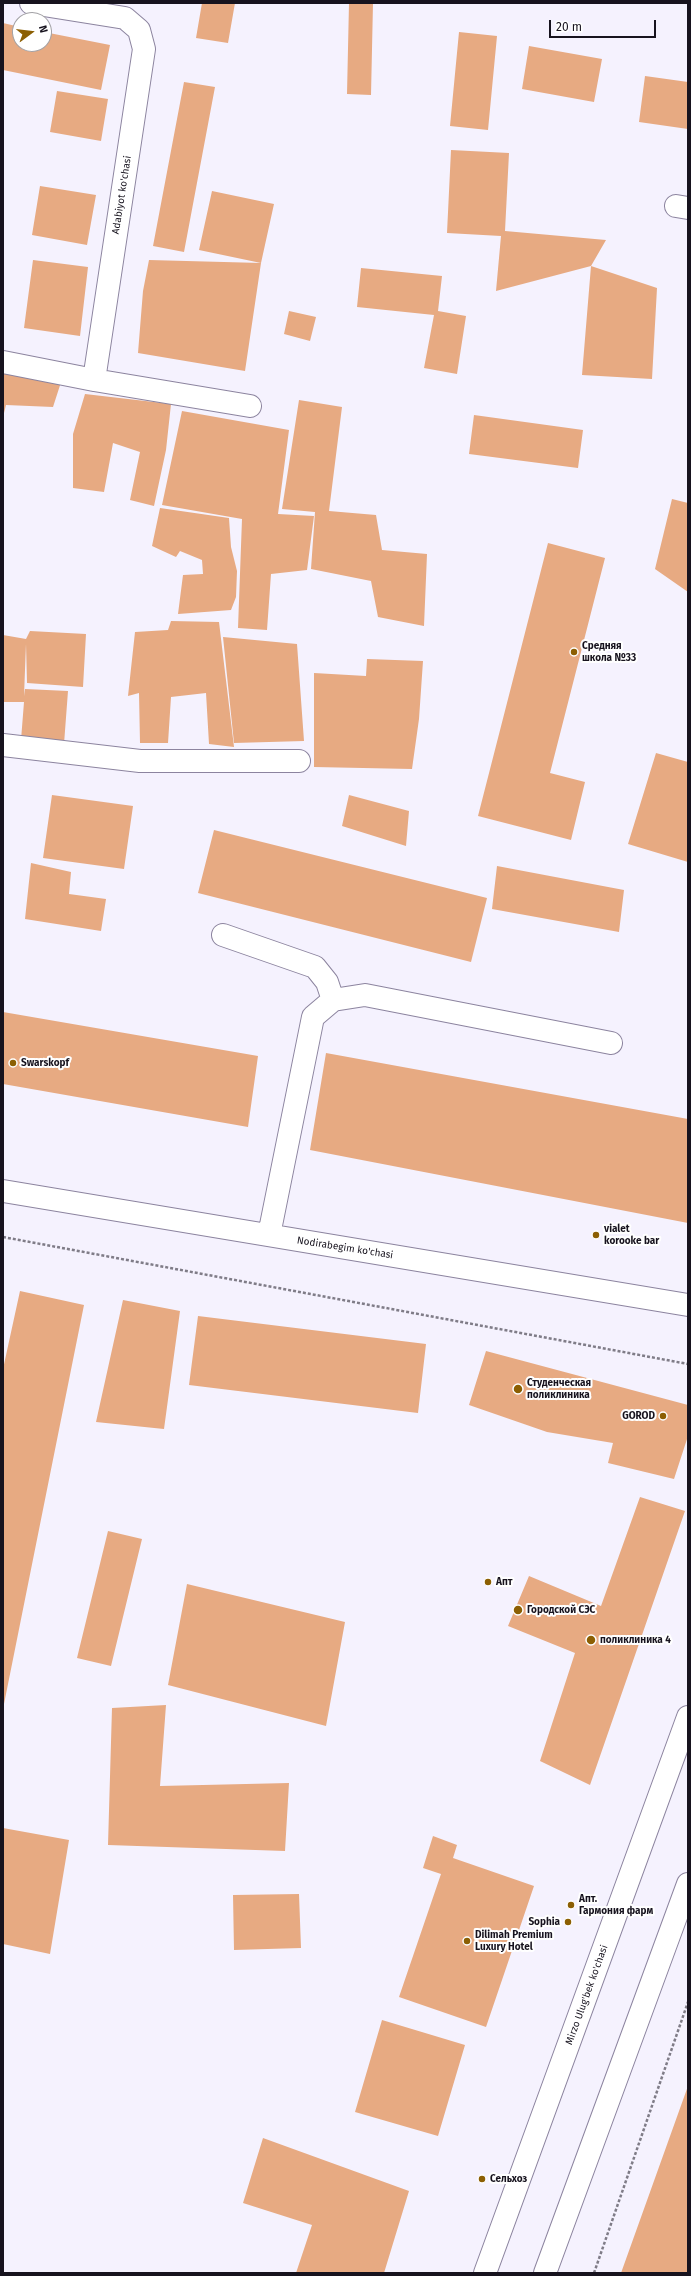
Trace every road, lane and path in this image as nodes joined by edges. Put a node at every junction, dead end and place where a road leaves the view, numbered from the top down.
1 (31, 3) edge
2 (3, 362) edge
3 (94, 380) junction
4 (250, 406) dead end
5 (3, 745) edge
6 (299, 761) dead end
7 (223, 935) dead end
8 (333, 1000) junction
9 (610, 1043) dead end
10 (3, 1191) edge
11 (269, 1235) junction
12 (3, 1237) edge
13 (688, 1305) edge
14 (688, 1364) edge
15 (688, 1717) edge
16 (688, 1884) edge
17 (688, 2002) edge
18 (485, 2273) edge
19 (546, 2273) edge
20 (594, 2273) edge

1 - 3 street, Adabiyot ko'chasi
2 - 3 street
3 - 4 street
5 - 6 street
7 - 8 street
8 - 9 street
8 - 11 street
10 - 11 street, Nodirabegim ko'chasi
11 - 13 street, Nodirabegim ko'chasi
12 - 14 path
15 - 18 street, Mirzo Ulug'bek ko'chasi
16 - 19 street
17 - 20 path

